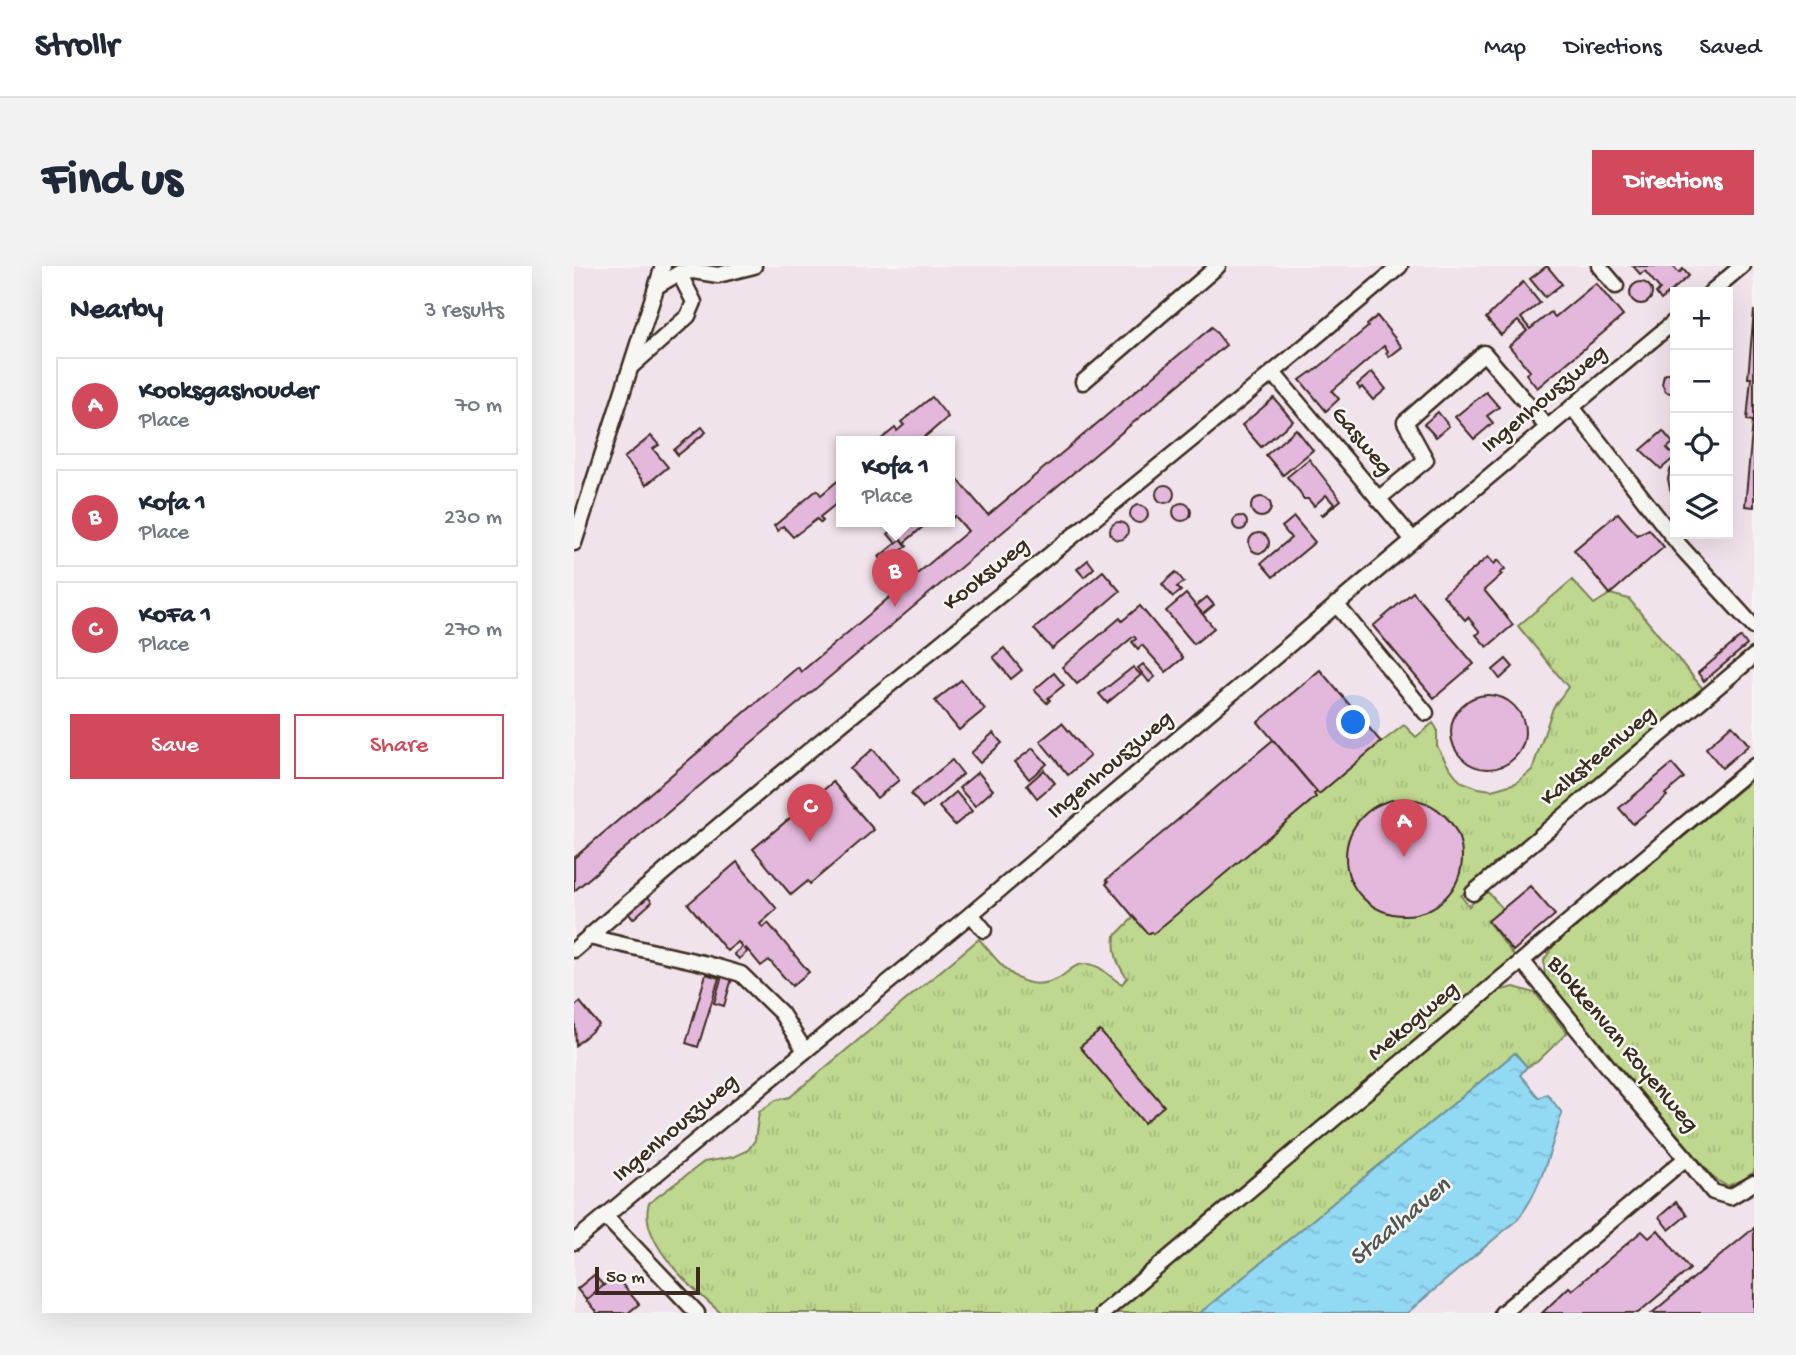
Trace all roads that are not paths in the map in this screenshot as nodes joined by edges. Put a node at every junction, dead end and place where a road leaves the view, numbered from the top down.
1 (663, 266) edge
2 (754, 266) edge
3 (1218, 266) edge
4 (1400, 266) edge
5 (1599, 266) edge
6 (1742, 266) edge
7 (679, 273) junction
8 (657, 286) junction
9 (1616, 286) dead end
10 (1716, 287) edge
11 (1670, 325) edge
12 (632, 366) junction
13 (1274, 374) junction
14 (1083, 382) dead end
15 (1572, 407) junction
16 (1548, 428) junction
17 (1378, 499) junction
18 (578, 515) edge
19 (1413, 540) junction
20 (574, 543) edge
21 (1336, 604) junction
22 (1754, 627) edge
23 (1754, 656) edge
24 (1426, 713) dead end
25 (1754, 766) edge
26 (1473, 893) dead end
27 (971, 914) junction
28 (984, 930) dead end
29 (589, 937) junction
30 (574, 950) edge
31 (1523, 962) junction
32 (805, 1051) junction
33 (1686, 1158) junction
34 (1754, 1183) edge
35 (605, 1216) junction
36 (574, 1242) edge
37 (697, 1313) edge
38 (1103, 1313) edge
39 (1502, 1313) edge

1 - 8 street
2 - 7 street
3 - 14 street
4 - 13 street, Kooksweg
5 - 9 street
6 - 10 street
7 - 8 street
7 - 12 street
8 - 12 street
11 - 15 street, Ingenhouszweg
12 - 18 street
13 - 17 street, Gasweg
13 - 29 street, Kooksweg
15 - 16 street, Ingenhouszweg
15 - 22 street
16 - 17 street
16 - 19 street, Ingenhouszweg
17 - 19 street, Gasweg
18 - 20 street
19 - 21 street, Ingenhouszweg
21 - 24 street
21 - 27 street, Ingenhouszweg
23 - 26 street, Kalksteenweg
25 - 31 street, Mekogweg
27 - 28 street
27 - 32 street, Ingenhouszweg
29 - 30 street, Kooksweg
29 - 32 street
31 - 33 street, Blokkenvan Royenweg
31 - 38 street, Mekogweg
32 - 35 street, Ingenhouszweg
33 - 34 street, Blokkenvan Royenweg
33 - 39 street, Blokkenvan Royenweg
35 - 36 street, Ingenhouszweg
35 - 37 street

